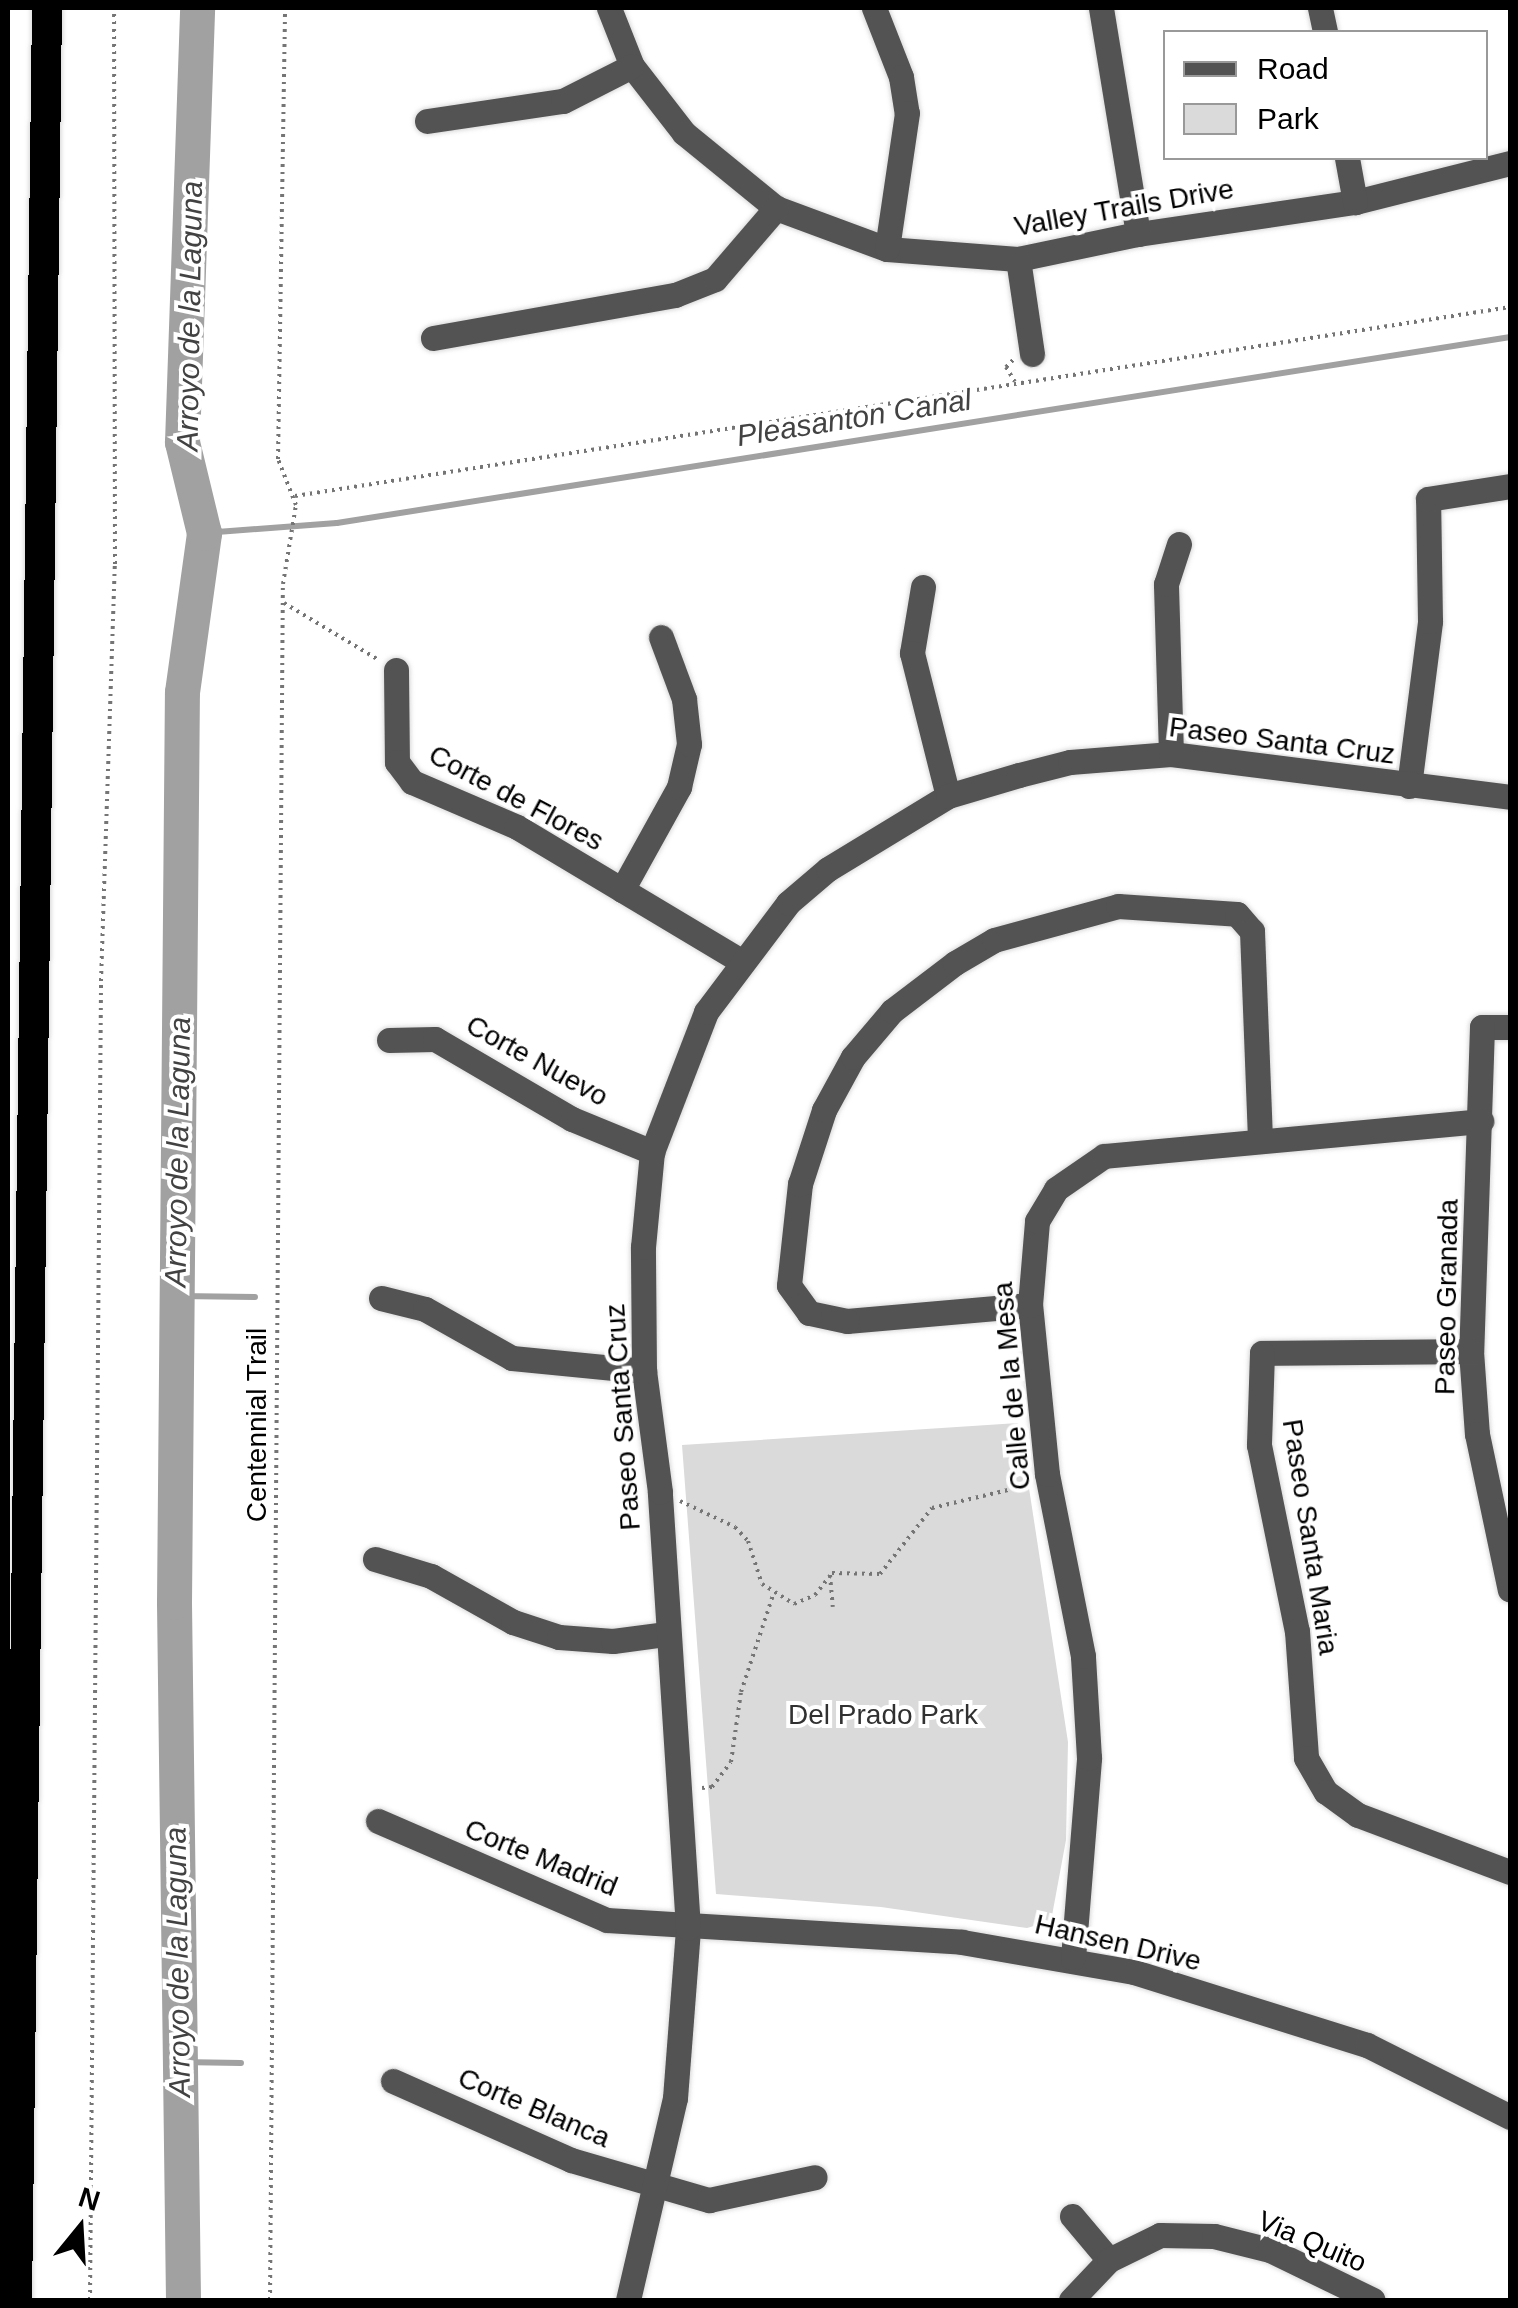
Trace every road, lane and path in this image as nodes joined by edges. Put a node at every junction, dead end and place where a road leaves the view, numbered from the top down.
1 (48, 8) edge
2 (114, 8) edge
3 (285, 8) edge
4 (609, 8) edge
5 (874, 8) edge
6 (1101, 8) edge
7 (632, 66) junction
8 (427, 121) dead end
9 (1348, 160) edge
10 (1510, 163) edge
11 (1356, 202) junction
12 (776, 208) junction
13 (1138, 234) junction
14 (886, 249) junction
15 (1018, 259) junction
16 (1510, 307) edge
17 (433, 338) dead end
18 (1032, 354) dead end
19 (1510, 486) edge
20 (293, 496) junction
21 (1178, 544) dead end
22 (924, 587) dead end
23 (283, 602) junction
24 (661, 637) dead end
25 (396, 670) joint
26 (1171, 754) junction
27 (1409, 786) junction
28 (948, 796) junction
29 (1510, 797) edge
30 (622, 890) junction
31 (740, 961) junction
32 (1510, 1028) edge
33 (389, 1040) dead end
34 (1481, 1121) junction
35 (1260, 1136) junction
36 (652, 1152) junction
37 (381, 1298) dead end
38 (1030, 1305) junction
39 (1471, 1351) junction
40 (644, 1371) junction
41 (1049, 1482) junction
42 (660, 1500) junction
43 (374, 1559) dead end
44 (830, 1575) junction
45 (1510, 1590) edge
46 (773, 1595) junction
47 (834, 1607) dead end
48 (665, 1634) junction
49 (678, 1790) junction
50 (378, 1822) dead end
51 (1510, 1872) edge
52 (688, 1928) junction
53 (1074, 1958) junction
54 (393, 2081) dead end
55 (1510, 2117) edge
56 (816, 2177) dead end
57 (654, 2186) junction
58 (1072, 2216) dead end
59 (1110, 2260) junction
60 (17, 2300) edge
61 (90, 2300) edge
62 (270, 2300) edge
63 (628, 2300) edge
64 (1071, 2300) edge
65 (1369, 2300) edge

1 - 60 highway
2 - 61 path
3 - 20 path, Centennial Trail
4 - 7 street, Valley Trails Drive
5 - 14 street
6 - 13 street
7 - 8 street
7 - 12 street, Valley Trails Drive
9 - 11 street
10 - 11 street, Valley Trails Drive
11 - 13 street, Valley Trails Drive
12 - 14 street, Valley Trails Drive
12 - 17 street
13 - 15 street, Valley Trails Drive
14 - 15 street, Valley Trails Drive
15 - 18 street
16 - 20 path
19 - 27 street
20 - 23 path, Centennial Trail
21 - 26 street
22 - 28 street
23 - 25 path
23 - 62 path, Centennial Trail
24 - 30 street
25 - 30 street, Corte de Flores
26 - 27 street, Paseo Santa Cruz
26 - 28 street, Paseo Santa Cruz
27 - 29 street, Paseo Santa Cruz
28 - 31 street, Paseo Santa Cruz
30 - 31 street, Corte de Flores
31 - 36 street, Paseo Santa Cruz
32 - 34 street, Paseo Granada
33 - 36 street, Corte Nuevo
34 - 35 street, Calle de la Mesa
34 - 39 street, Paseo Granada
35 - 38 street, Calle de la Mesa
35 - 38 street
36 - 40 street, Paseo Santa Cruz
37 - 40 street
38 - 41 street, Calle de la Mesa
39 - 45 street, Paseo Granada
39 - 51 street, Paseo Santa Maria
40 - 42 street, Paseo Santa Cruz
41 - 44 path
41 - 53 street, Calle de la Mesa
42 - 46 path
42 - 48 street, Paseo Santa Cruz
43 - 48 street
44 - 46 path
44 - 47 path
46 - 49 path
48 - 49 street, Paseo Santa Cruz
49 - 52 street, Paseo Santa Cruz
50 - 52 street, Corte Madrid
52 - 53 street, Hansen Drive
52 - 57 street, Paseo Santa Cruz
53 - 55 street, Hansen Drive
54 - 57 street, Corte Blanca
56 - 57 street, Corte Blanca
57 - 63 street, Paseo Santa Cruz
58 - 59 street
59 - 64 street, Via Quito
59 - 65 street, Via Quito

